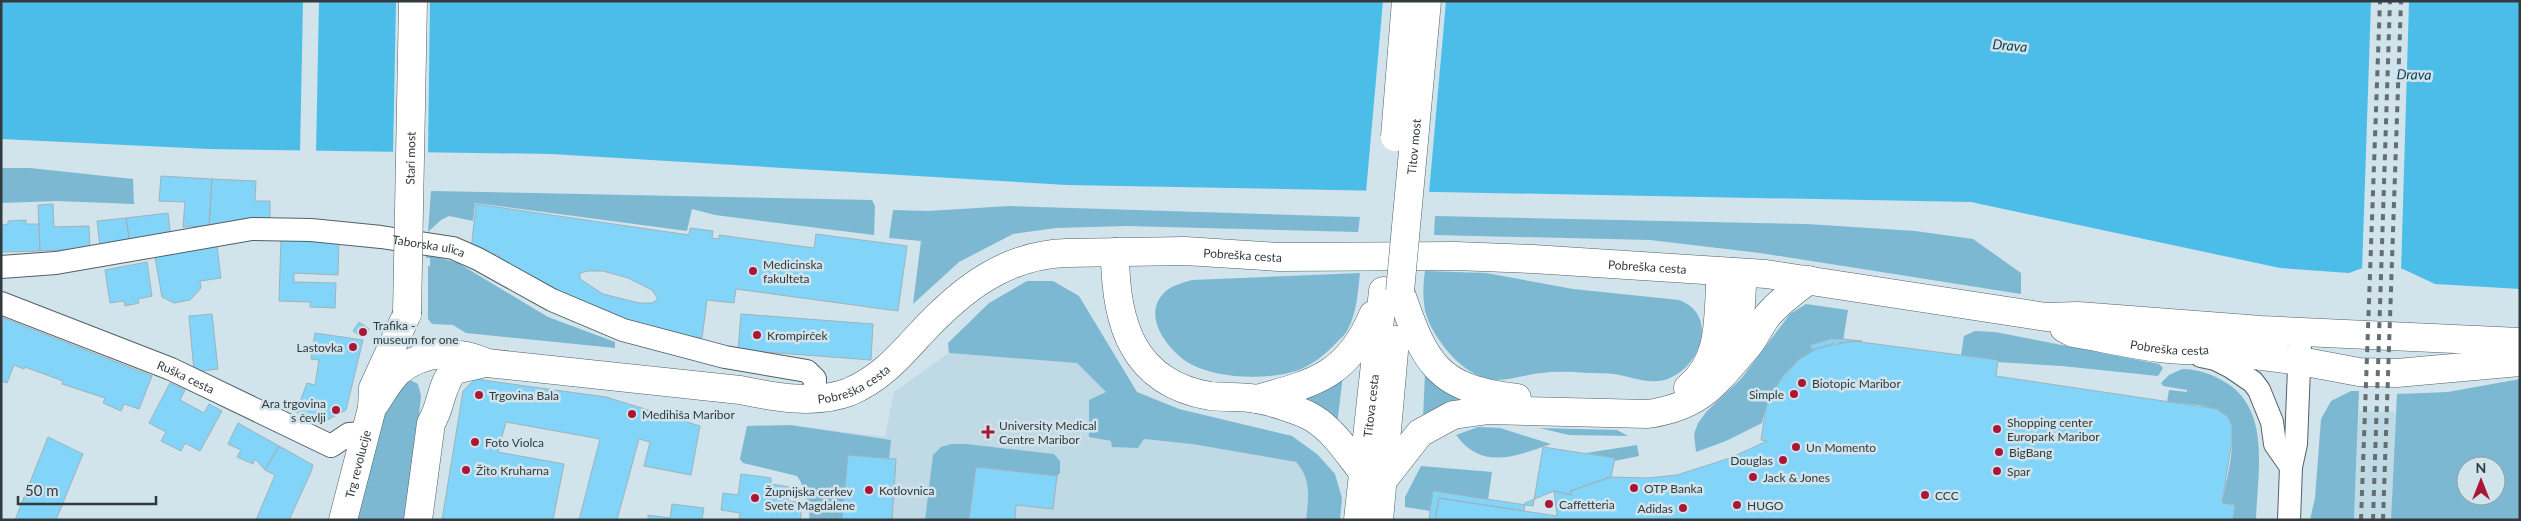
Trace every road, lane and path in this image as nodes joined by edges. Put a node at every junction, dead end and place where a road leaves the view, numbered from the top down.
1 (413, 1) edge
2 (1406, 1) edge
3 (1427, 1) edge
4 (1114, 252) junction
5 (1, 267) edge
6 (1726, 272) junction
7 (1809, 280) junction
8 (1391, 291) junction
9 (1, 303) edge
10 (407, 314) junction
11 (2046, 317) junction
12 (2301, 332) junction
13 (2520, 342) edge
14 (2192, 351) junction
15 (423, 358) junction
16 (1734, 359) junction
17 (2300, 361) junction
18 (2520, 362) edge
19 (487, 363) junction
20 (815, 398) junction
21 (1257, 399) junction
22 (369, 420) junction
23 (431, 423) junction
24 (2291, 467) junction
25 (1372, 475) junction
26 (343, 520) edge
27 (418, 520) edge
28 (1358, 520) edge
29 (1379, 520) edge
30 (2289, 520) edge

1 - 10 street, Stari most, bridge
2 - 8 street, Titov most, bridge
3 - 8 street, Titov most, bridge
4 - 6 street, Pobreška cesta
4 - 20 street, Pobreška cesta
4 - 21 street
5 - 20 street, Taborska ulica
6 - 7 street, Pobreška cesta
6 - 8 street
6 - 16 street
7 - 11 street, Pobreška cesta
7 - 16 street
8 - 21 street
8 - 25 street, Titova cesta
9 - 22 street, Ruška cesta
10 - 15 street
10 - 22 street, Trg revolucije
11 - 12 street, Pobreška cesta
11 - 14 street, Pobreška cesta
12 - 13 street, Pobreška cesta
12 - 17 street
14 - 17 street
14 - 24 street, Pobreška cesta
15 - 19 street
15 - 22 street
15 - 23 street
16 - 25 street
17 - 18 street
17 - 24 street
19 - 20 street, Pobreška cesta
19 - 23 street
21 - 25 street
22 - 26 street, Trg revolucije
23 - 27 street
24 - 30 street
25 - 28 street, Titova cesta
25 - 29 street, Titova cesta

